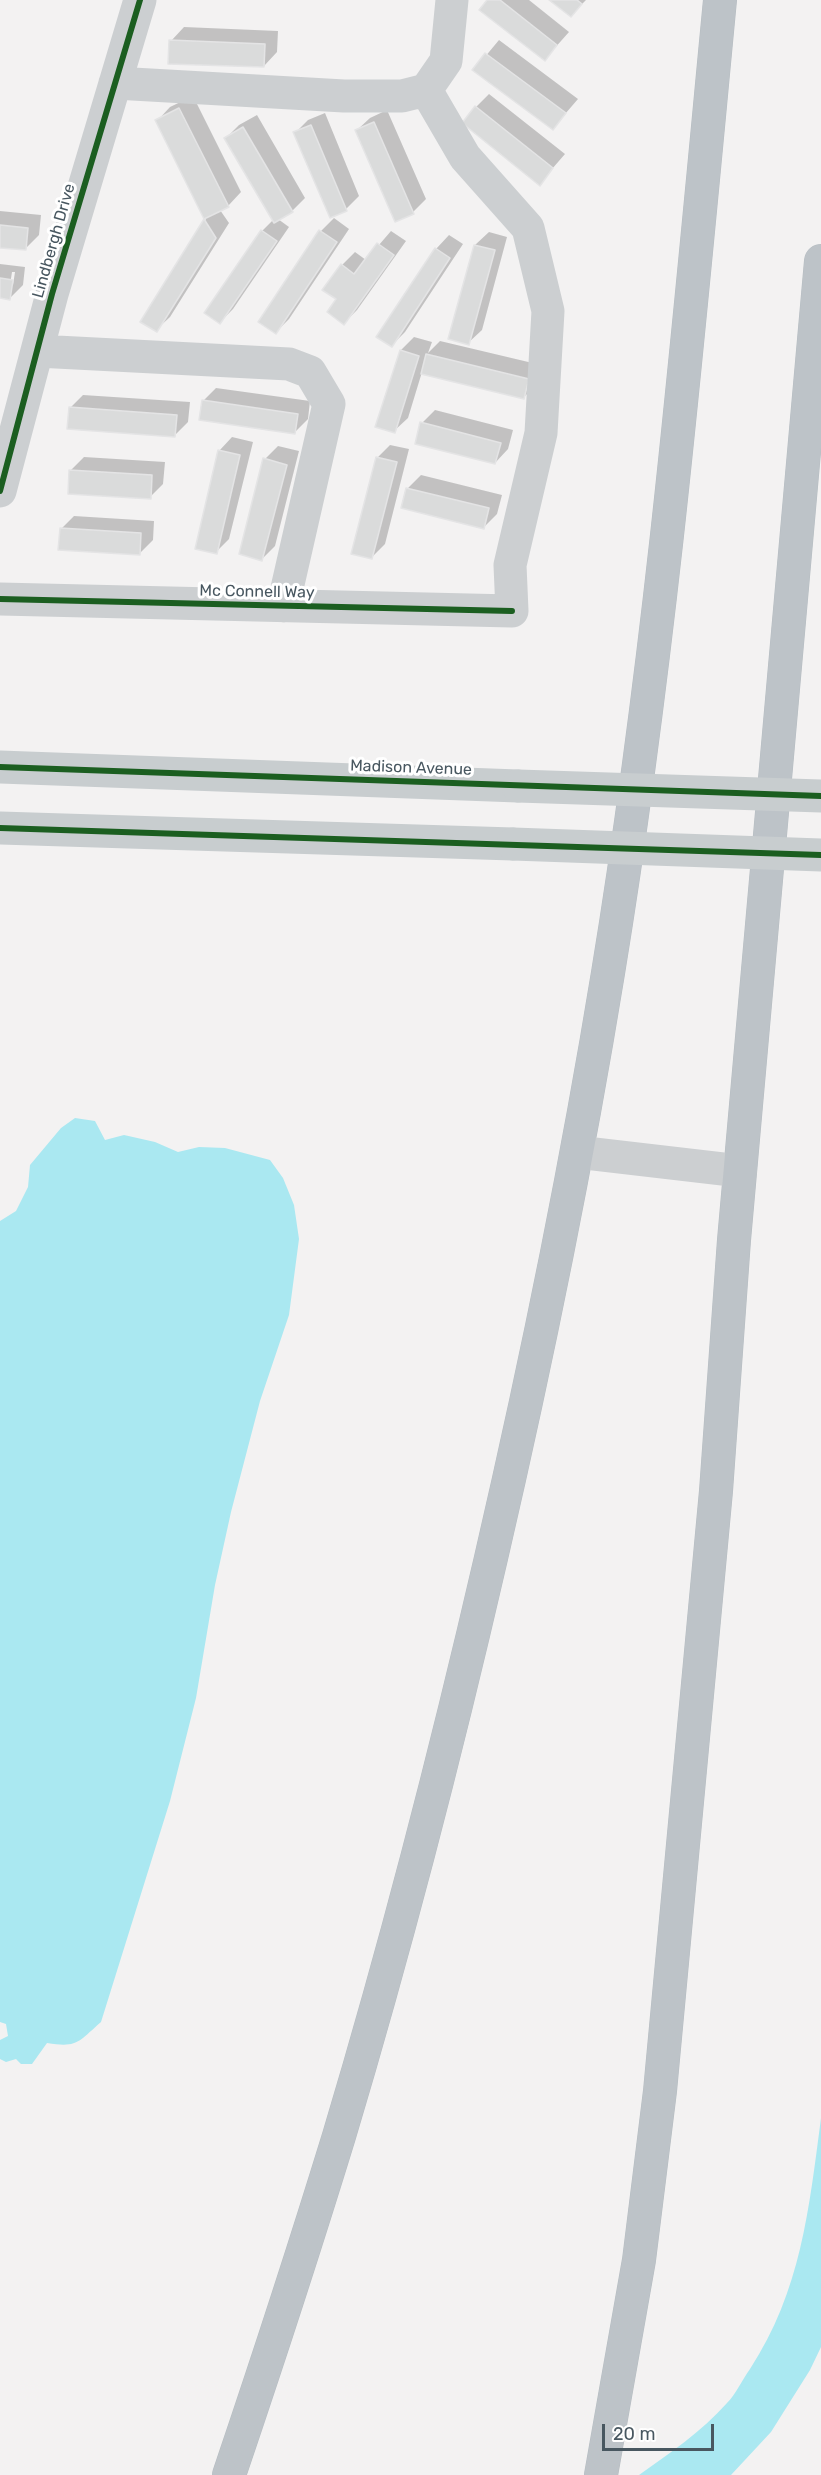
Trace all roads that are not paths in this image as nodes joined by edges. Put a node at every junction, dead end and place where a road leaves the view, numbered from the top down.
1 (140, 0) edge
2 (452, 0) edge
3 (720, 0) edge
4 (115, 83) junction
5 (426, 90) junction
6 (821, 261) edge
7 (37, 351) junction
8 (0, 491) edge
9 (0, 599) edge
10 (284, 606) junction
11 (0, 767) edge
12 (821, 796) edge
13 (0, 828) edge
14 (821, 855) edge
15 (577, 1152) junction
16 (740, 1171) junction
17 (229, 2475) edge
18 (602, 2475) edge

1 - 4 street, Lindbergh Drive
2 - 5 street
3 - 15 highway
4 - 5 street
4 - 7 street, Lindbergh Drive
5 - 10 street, Mc Connell Way
6 - 16 highway
7 - 8 street, Lindbergh Drive
7 - 10 street
9 - 10 street, Mc Connell Way
11 - 12 main road, Madison Avenue, bridge
13 - 14 main road, bridge
15 - 16 street
15 - 17 highway
16 - 18 highway

